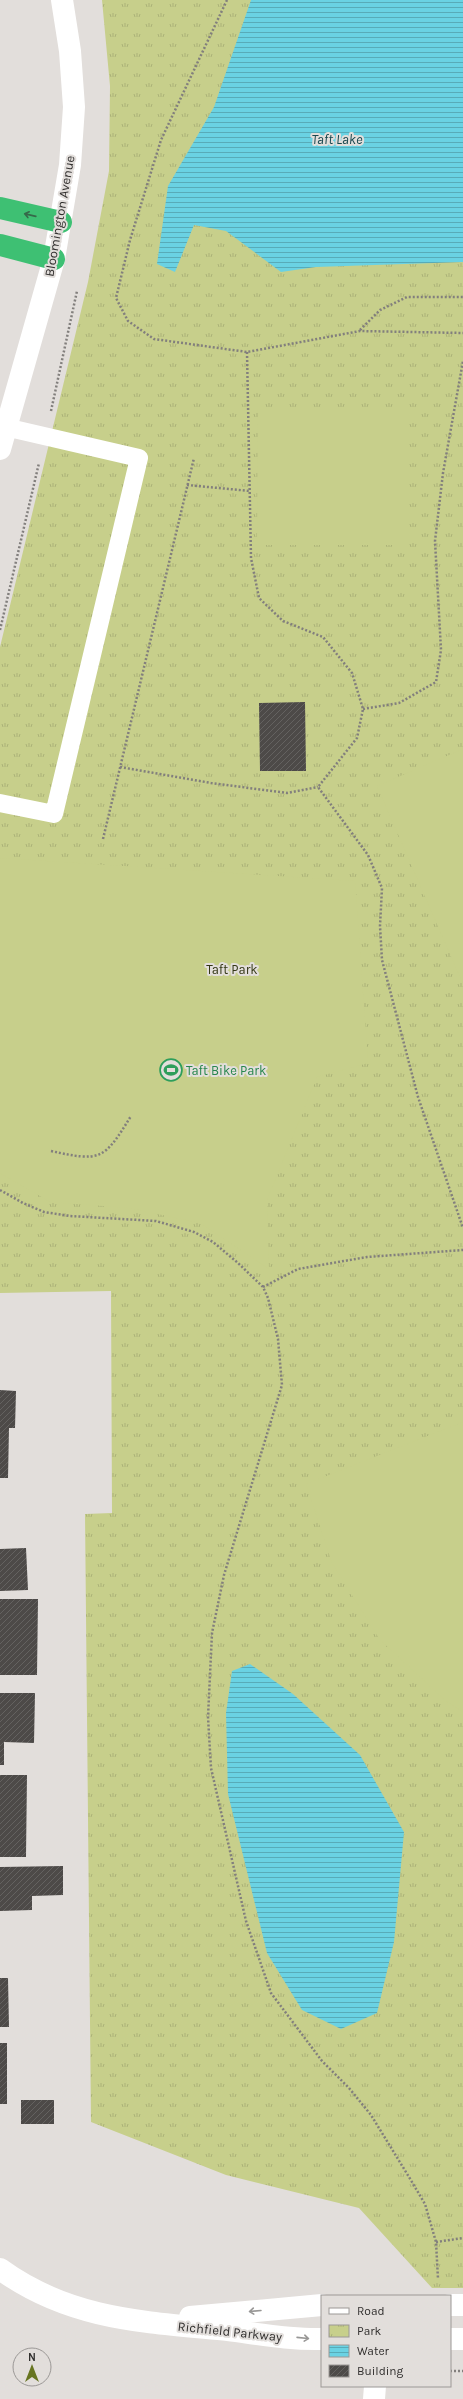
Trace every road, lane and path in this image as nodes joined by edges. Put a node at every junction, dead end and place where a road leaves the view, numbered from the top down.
1 (62, 0) edge
2 (227, 0) edge
3 (0, 208) edge
4 (61, 222) junction
5 (0, 246) edge
6 (54, 259) junction
7 (463, 297) edge
8 (360, 331) junction
9 (463, 332) edge
10 (247, 352) junction
11 (463, 361) edge
12 (3, 426) edge
13 (0, 449) edge
14 (194, 458) dead end
15 (187, 485) junction
16 (250, 491) junction
17 (363, 709) junction
18 (120, 767) junction
19 (318, 787) junction
20 (0, 803) edge
21 (103, 839) dead end
22 (131, 1116) dead end
23 (51, 1151) dead end
24 (0, 1190) edge
25 (463, 1228) edge
26 (463, 1250) edge
27 (263, 1287) junction
28 (463, 2238) edge
29 (436, 2242) junction
30 (0, 2269) edge
31 (438, 2270) dead end
32 (321, 2305) edge
33 (451, 2305) edge
34 (463, 2305) edge
35 (139, 2321) junction
36 (321, 2339) edge
37 (451, 2339) edge
38 (463, 2339) edge
39 (451, 2371) edge
40 (463, 2371) edge
41 (374, 2387) edge
42 (374, 2399) edge

1 - 4 street, Bloomington Avenue
2 - 10 path
4 -> 3 highway
4 - 6 street, Bloomington Avenue
5 - 6 highway
6 - 12 street, Bloomington Avenue
7 - 8 path
8 - 9 path
8 - 10 path
10 - 16 path
11 - 17 path
12 - 13 street, Bloomington Avenue
12 - 20 lane
14 - 15 path
15 - 16 path
15 - 18 path
16 - 17 path
17 - 19 path
18 - 19 path
18 - 21 path
19 - 25 path
22 - 23 path
24 - 27 path
26 - 27 path
27 - 29 path
28 - 29 path
29 - 31 path
30 - 35 street, Richfield Parkway
32 -> 35 street, Richfield Parkway
33 - 34 street
35 -> 36 street, Richfield Parkway
37 - 38 street
39 - 40 path
41 - 42 street

